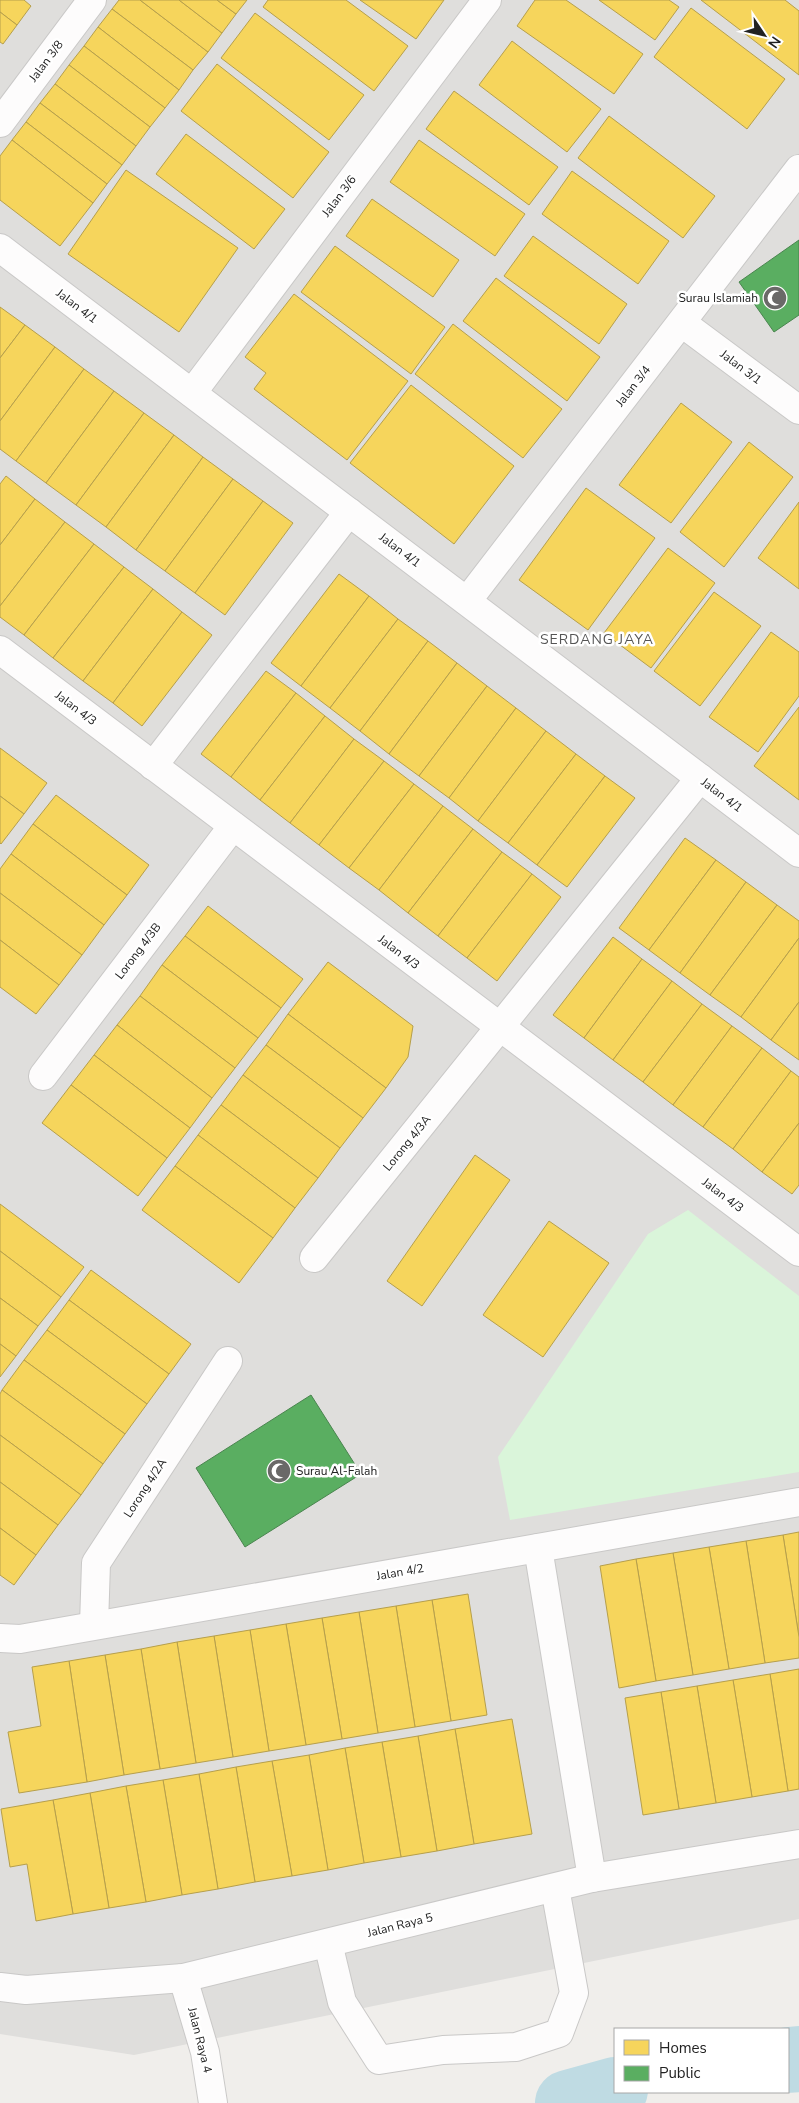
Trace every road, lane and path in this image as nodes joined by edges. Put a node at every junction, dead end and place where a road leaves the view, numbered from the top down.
1 (92, 0) edge
2 (487, 0) edge
3 (0, 123) edge
4 (799, 169) edge
5 (0, 248) edge
6 (682, 323) junction
7 (192, 393) junction
8 (799, 410) edge
9 (349, 512) junction
10 (467, 601) junction
11 (0, 650) edge
12 (153, 766) junction
13 (700, 778) junction
14 (233, 826) junction
15 (799, 853) edge
16 (501, 1028) junction
17 (43, 1076) dead end
18 (797, 1246) edge
19 (314, 1258) dead end
20 (228, 1361) dead end
21 (799, 1502) edge
22 (538, 1548) junction
23 (94, 1625) junction
24 (0, 1638) edge
25 (799, 1844) edge
26 (592, 1878) junction
27 (555, 1888) junction
28 (328, 1943) junction
29 (183, 1978) junction
30 (0, 1986) edge
31 (213, 2103) edge

1 - 3 street, Jalan 3/8
2 - 7 street, Jalan 3/6
4 - 6 street, Jalan 3/4
5 - 7 street, Jalan 4/1
6 - 8 street, Jalan 3/1
6 - 10 street, Jalan 3/4
7 - 9 street, Jalan 4/1
9 - 10 street, Jalan 4/1
9 - 12 street
10 - 13 street, Jalan 4/1
11 - 12 street, Jalan 4/3
12 - 14 street, Jalan 4/3
13 - 15 street, Jalan 4/1
13 - 16 street, Lorong 4/3A
14 - 16 street, Jalan 4/3
14 - 17 street, Lorong 4/3B
16 - 18 street, Jalan 4/3
16 - 19 street, Lorong 4/3A
20 - 23 street, Lorong 4/2A
21 - 22 street, Jalan 4/2
22 - 23 street, Jalan 4/2
22 - 26 street
23 - 24 street, Jalan 4/2
25 - 26 street, Jalan Raya 5
26 - 27 street, Jalan Raya 5
27 - 28 street, Jalan Raya 5
27 - 28 street
28 - 29 street, Jalan Raya 5
29 - 30 street, Jalan Raya 5
29 - 31 street, Jalan Raya 4

